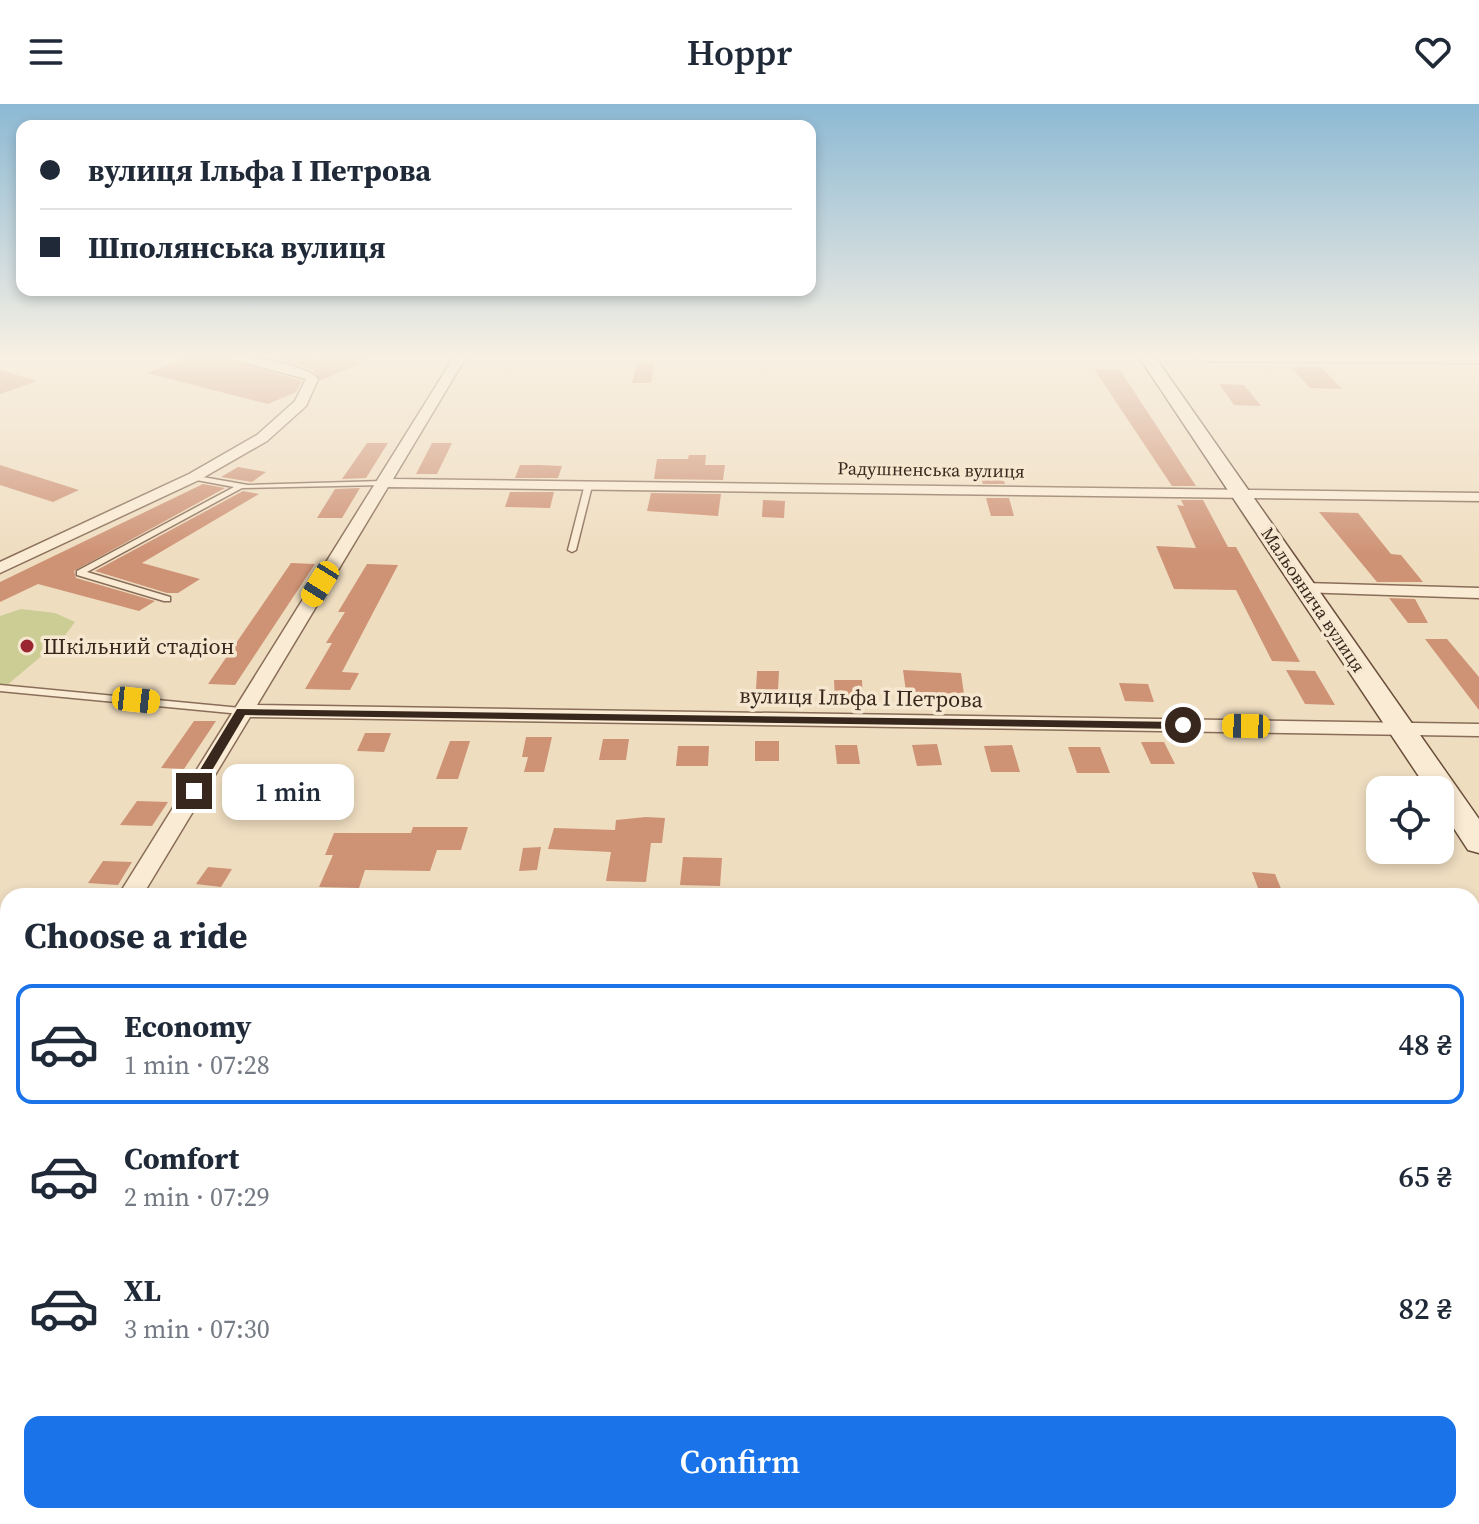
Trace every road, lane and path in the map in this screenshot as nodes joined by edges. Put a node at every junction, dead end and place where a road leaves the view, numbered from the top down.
1 (279, 423) edge
2 (420, 423) edge
3 (1192, 423) edge
4 (194, 477) junction
5 (383, 483) junction
6 (241, 486) junction
7 (588, 486) junction
8 (1240, 493) junction
9 (1479, 497) edge
10 (572, 550) dead end
11 (0, 568) edge
12 (1305, 588) junction
13 (1479, 593) edge
14 (167, 599) dead end
15 (0, 688) edge
16 (241, 711) junction
17 (1402, 729) junction
18 (1479, 730) edge
19 (1479, 842) edge
20 (135, 888) edge

1 - 4 street
2 - 5 street
3 - 8 street, Мальовнича вулиця
4 - 6 lane
4 - 11 street
5 - 6 lane
5 - 7 street, Радушненська вулиця
5 - 16 street
6 - 14 lane
7 - 8 street, Радушненська вулиця
7 - 10 lane
8 - 9 street, Радушненська вулиця
8 - 12 street, Мальовнича вулиця
12 - 13 street
12 - 17 street, Мальовнича вулиця
15 - 16 lane
16 - 17 street, вулиця Ільфа І Петрова
16 - 20 street
17 - 18 street, вулиця Ільфа І Петрова
17 - 19 street, Мальовнича вулиця

